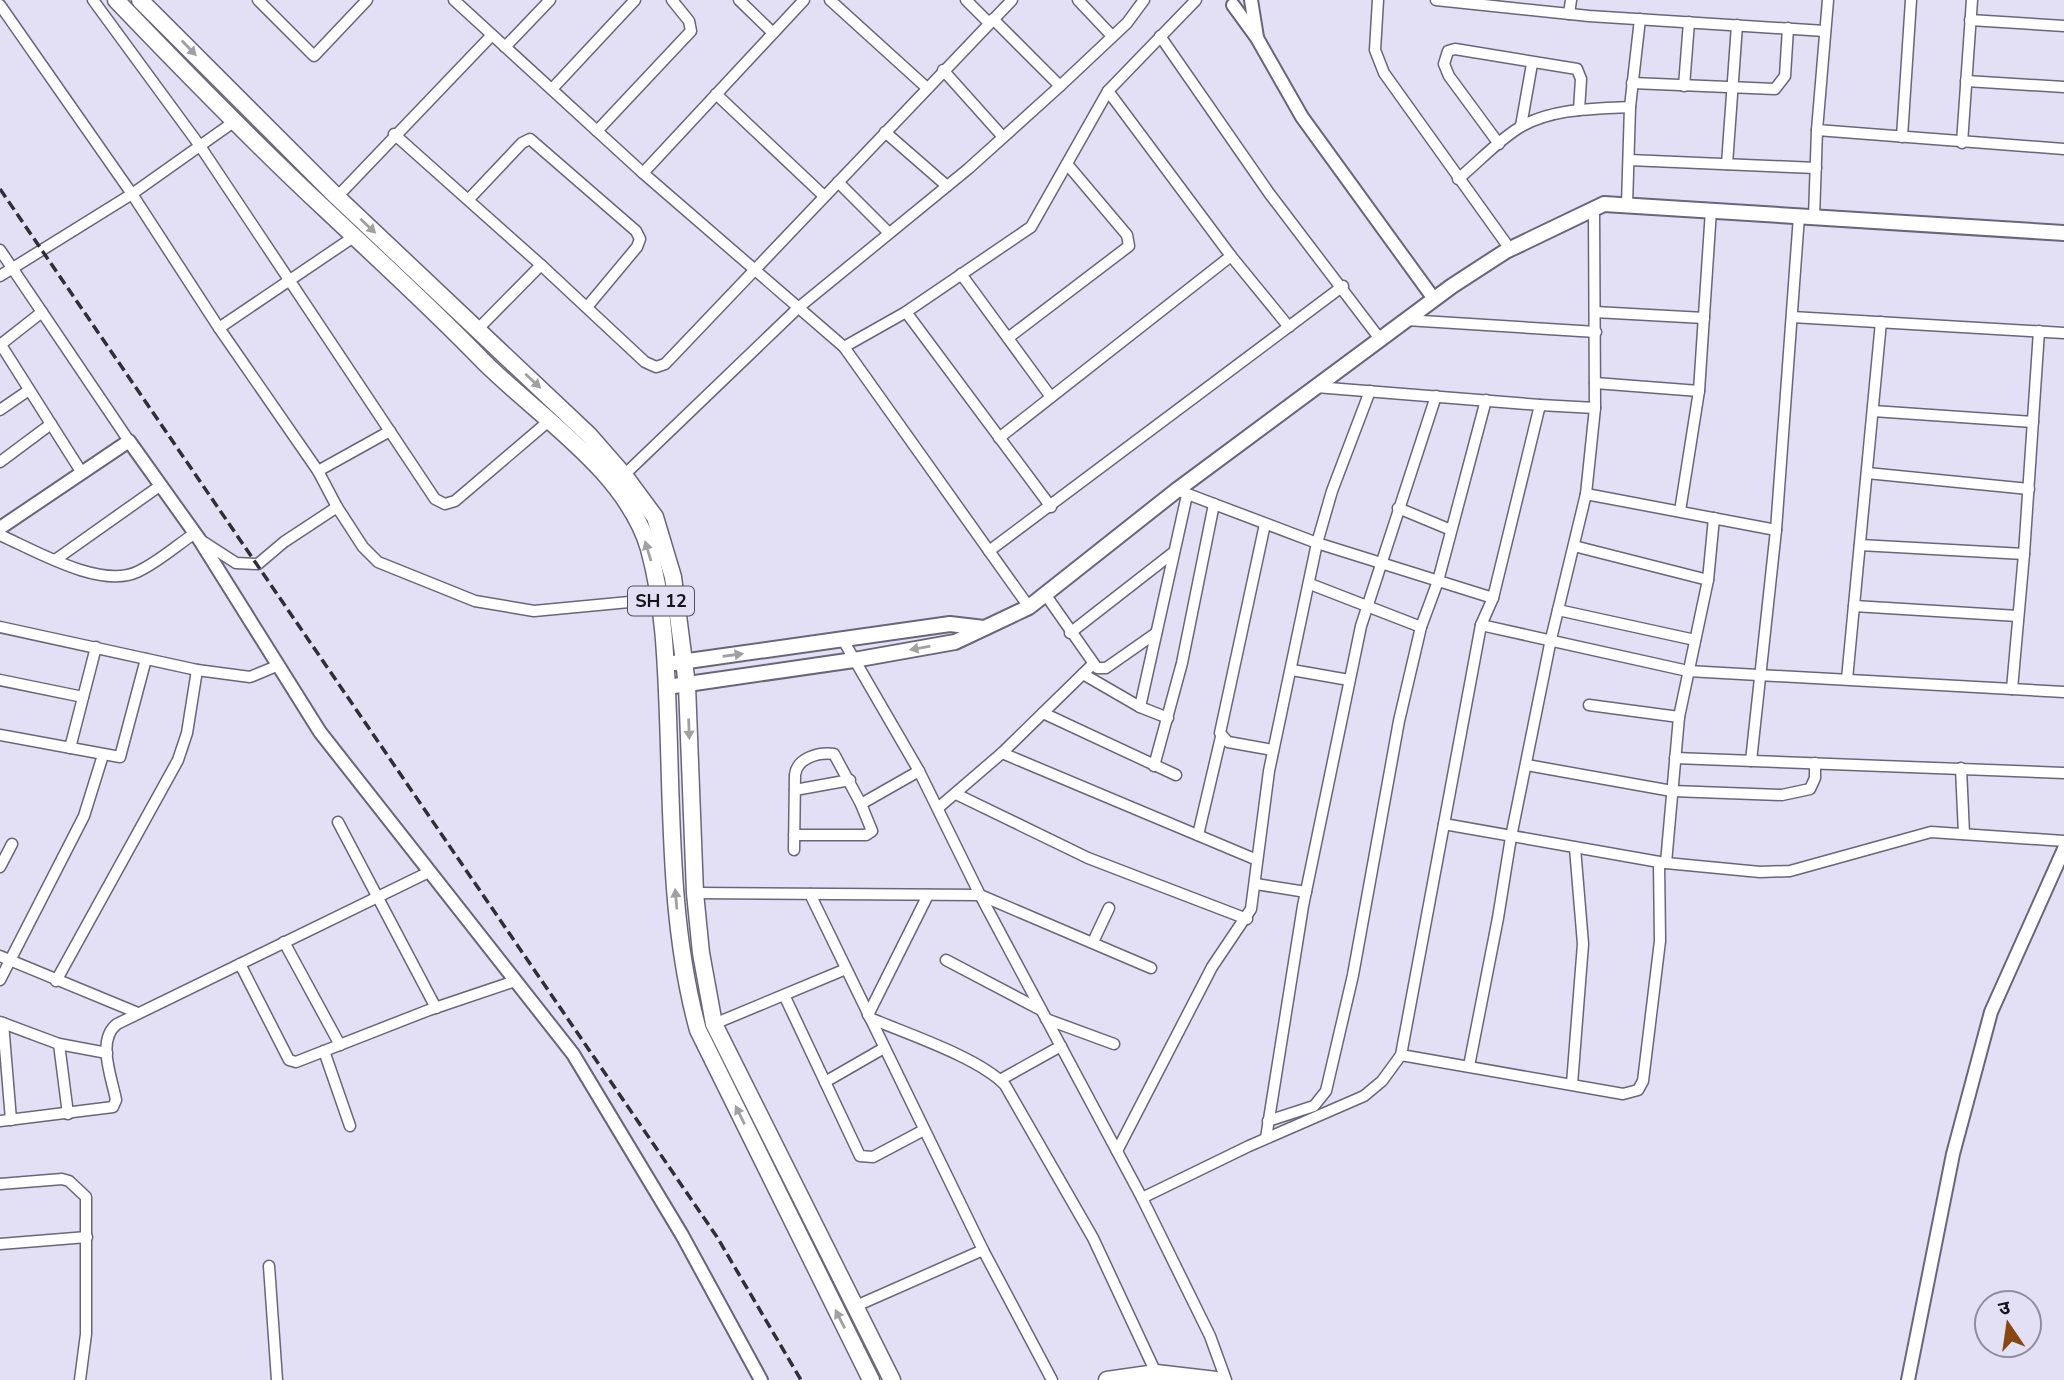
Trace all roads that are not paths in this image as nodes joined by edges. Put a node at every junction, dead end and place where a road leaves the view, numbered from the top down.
1 (93, 0) edge
2 (116, 0) edge
3 (141, 0) edge
4 (258, 0) edge
5 (367, 0) edge
6 (454, 0) edge
7 (550, 0) edge
8 (635, 0) edge
9 (672, 0) edge
10 (739, 0) edge
11 (804, 0) edge
12 (830, 0) edge
13 (966, 0) edge
14 (1012, 0) edge
15 (1078, 0) edge
16 (1144, 0) edge
17 (1196, 0) edge
18 (1250, 0) edge
19 (1378, 0) edge
20 (1436, 0) edge
21 (1571, 0) edge
22 (1828, 0) edge
23 (1911, 0) edge
24 (1972, 0) edge
25 (1231, 3) edge
26 (0, 5) edge
27 (1569, 14) junction
28 (1640, 19) junction
29 (1970, 20) junction
30 (991, 21) junction
31 (1689, 22) junction
32 (1737, 25) junction
33 (2064, 26) edge
34 (1788, 28) junction
35 (1825, 31) junction
36 (773, 33) junction
37 (492, 35) junction
38 (1112, 36) junction
39 (1160, 36) junction
40 (1257, 38) junction
41 (505, 47) junction
42 (1532, 64) junction
43 (943, 70) junction
44 (1966, 81) junction
45 (1632, 83) junction
46 (1060, 86) junction
47 (1684, 86) junction
48 (2064, 87) edge
49 (927, 88) junction
50 (1732, 88) junction
51 (552, 89) junction
52 (1108, 91) junction
53 (716, 94) junction
54 (1630, 107) junction
55 (1580, 110) junction
56 (235, 121) junction
57 (1521, 126) junction
58 (1817, 130) junction
59 (597, 131) junction
60 (885, 132) junction
61 (394, 134) junction
62 (1003, 137) junction
63 (1902, 137) junction
64 (1962, 143) junction
65 (1499, 144) junction
66 (200, 146) junction
67 (2064, 149) edge
68 (1629, 160) junction
69 (1067, 164) junction
70 (1727, 164) junction
71 (1816, 168) junction
72 (643, 173) junction
73 (1458, 179) junction
74 (838, 182) junction
75 (947, 186) junction
76 (132, 194) junction
77 (824, 196) junction
78 (337, 197) junction
79 (469, 200) junction
80 (1627, 205) junction
81 (1594, 208) junction
82 (1711, 211) junction
83 (1806, 217) junction
84 (889, 233) junction
85 (2064, 233) edge
86 (355, 236) junction
87 (1510, 248) junction
88 (0, 250) edge
89 (1231, 256) junction
90 (541, 265) junction
91 (13, 268) junction
92 (754, 271) junction
93 (961, 274) junction
94 (0, 276) edge
95 (291, 280) junction
96 (1343, 286) junction
97 (1434, 299) junction
98 (587, 307) junction
99 (801, 311) junction
100 (42, 312) junction
101 (1595, 312) junction
102 (906, 313) junction
103 (1792, 317) junction
104 (1704, 318) junction
105 (1406, 320) junction
106 (1881, 322) junction
107 (1289, 327) junction
108 (219, 328) junction
109 (478, 329) junction
110 (2039, 331) junction
111 (1596, 332) junction
112 (2064, 333) edge
113 (1008, 338) junction
114 (1380, 339) junction
115 (0, 345) edge
116 (844, 347) junction
117 (1595, 383) junction
118 (1317, 387) junction
119 (29, 390) junction
120 (1370, 391) junction
121 (1699, 391) junction
122 (1436, 396) junction
123 (1051, 397) junction
124 (1486, 400) junction
125 (1540, 405) junction
126 (1595, 408) junction
127 (0, 410) edge
128 (1872, 411) junction
129 (550, 420) junction
130 (2033, 422) junction
131 (51, 425) junction
132 (390, 430) junction
133 (999, 438) junction
134 (129, 441) junction
135 (0, 462) edge
136 (318, 471) junction
137 (82, 473) junction
138 (1867, 473) junction
139 (619, 480) junction
140 (161, 485) junction
141 (2029, 489) junction
142 (1182, 493) junction
143 (1586, 494) junction
144 (1214, 504) junction
145 (337, 507) junction
146 (1051, 508) junction
147 (1398, 508) junction
148 (1680, 512) junction
149 (1714, 518) junction
150 (1265, 524) junction
151 (0, 528) edge
152 (1451, 530) junction
153 (1776, 530) junction
154 (0, 535) edge
155 (197, 536) junction
156 (1317, 543) junction
157 (1860, 545) junction
158 (1574, 546) junction
159 (989, 551) junction
160 (1174, 552) junction
161 (2024, 554) junction
162 (55, 560) junction
163 (1380, 563) junction
164 (1708, 580) junction
165 (1438, 581) junction
166 (1310, 584) junction
167 (1045, 594) junction
168 (1493, 598) junction
169 (661, 599) junction
170 (1367, 606) junction
171 (1854, 606) junction
172 (1029, 607) junction
173 (1558, 610) junction
174 (2018, 616) junction
175 (1481, 625) junction
176 (0, 626) edge
177 (1421, 627) junction
178 (985, 628) junction
179 (1070, 633) junction
180 (1156, 633) junction
181 (1551, 639) junction
182 (843, 640) junction
183 (1695, 640) junction
184 (96, 647) junction
185 (146, 659) junction
186 (854, 660) junction
187 (685, 661) junction
188 (666, 664) junction
189 (279, 665) junction
190 (1092, 665) junction
191 (197, 670) junction
192 (1292, 670) junction
193 (1688, 671) junction
194 (1083, 674) junction
195 (1761, 675) junction
196 (1847, 679) junction
197 (0, 680) edge
198 (1349, 680) junction
199 (687, 685) junction
200 (667, 687) junction
201 (2012, 689) junction
202 (2064, 692) edge
203 (83, 697) junction
204 (1589, 705) dead end
205 (1140, 707) junction
206 (1043, 713) junction
207 (1679, 717) junction
208 (1167, 718) junction
209 (0, 735) edge
210 (1221, 737) junction
211 (70, 748) junction
212 (1273, 750) junction
213 (1002, 753) junction
214 (103, 755) junction
215 (1675, 758) junction
216 (1751, 761) junction
217 (1815, 763) junction
218 (1527, 765) junction
219 (1154, 766) junction
220 (1961, 768) junction
221 (919, 771) junction
222 (2064, 773) edge
223 (1177, 775) dead end
224 (850, 780) junction
225 (795, 790) junction
226 (1672, 791) junction
227 (956, 794) junction
228 (861, 804) junction
229 (938, 808) junction
230 (338, 822) dead end
231 (1444, 824) junction
232 (1964, 834) junction
233 (794, 835) junction
234 (1198, 835) junction
235 (1510, 837) junction
236 (2064, 841) edge
237 (12, 844) dead end
238 (1575, 848) junction
239 (2064, 849) edge
240 (794, 850) dead end
241 (1257, 860) junction
242 (1662, 863) junction
243 (0, 867) edge
244 (429, 872) junction
245 (1256, 884) junction
246 (1306, 892) junction
247 (695, 894) junction
248 (810, 894) junction
249 (928, 895) junction
250 (980, 895) junction
251 (375, 897) junction
252 (1109, 908) dead end
253 (1247, 919) junction
254 (284, 942) junction
255 (1093, 942) junction
256 (5, 958) edge
257 (946, 960) dead end
258 (240, 964) junction
259 (1151, 968) dead end
260 (846, 969) junction
261 (0, 980) edge
262 (56, 981) junction
263 (515, 981) junction
264 (785, 997) junction
265 (436, 1008) junction
266 (138, 1013) junction
267 (1044, 1015) junction
268 (869, 1017) junction
269 (2, 1022) edge
270 (714, 1024) junction
271 (59, 1044) junction
272 (1114, 1044) dead end
273 (340, 1045) junction
274 (1061, 1046) junction
275 (884, 1048) junction
276 (324, 1051) junction
277 (107, 1053) junction
278 (1401, 1055) junction
279 (1469, 1066) junction
280 (1000, 1080) junction
281 (825, 1082) junction
282 (1572, 1084) junction
283 (68, 1114) junction
284 (6, 1120) edge
285 (1268, 1121) junction
286 (350, 1126) dead end
287 (924, 1130) junction
288 (1266, 1138) junction
289 (1117, 1151) junction
290 (0, 1184) edge
291 (1142, 1198) junction
292 (87, 1237) junction
293 (0, 1244) edge
294 (983, 1250) junction
295 (269, 1266) dead end
296 (856, 1306) junction
297 (1156, 1373) junction
298 (1199, 1379) edge
299 (80, 1380) edge
300 (277, 1380) edge
301 (761, 1380) edge
302 (870, 1380) edge
303 (892, 1380) edge
304 (1052, 1380) edge
305 (1107, 1380) edge
306 (1216, 1380) edge
307 (1226, 1380) edge
308 (1908, 1380) edge

1 - 66 street
2 - 56 main road, SH 12
3 -> 78 main road, SH 12
4 - 5 street
6 - 37 street
7 - 41 street
8 - 51 street
9 - 59 street
10 - 36 street
11 - 36 street
12 - 49 street
13 - 30 street
14 - 30 street
15 - 38 street
16 - 38 street
17 - 39 street
18 - 25 street
18 - 40 street
19 - 73 street
20 - 27 street
21 - 27 street
22 - 35 street
23 - 63 street
24 - 29 street
25 - 40 street
26 - 76 street
27 - 28 street
28 - 31 street
28 - 45 street
29 - 33 street
29 - 44 street
30 - 43 street
30 - 46 street
31 - 32 street
31 - 47 street
32 - 34 street
32 - 50 street
34 - 35 street
34 - 50 street
35 - 58 street
36 - 53 street
37 - 41 street
37 - 61 street
38 - 46 street
39 - 52 street
39 - 96 street
40 - 97 street
41 - 51 street
42 - 55 street
42 - 57 street
42 - 65 street
43 - 49 street
43 - 62 street
44 - 48 street
44 - 64 street
45 - 47 street
45 - 54 street
46 - 62 street
47 - 50 street
49 - 60 street
50 - 70 street
51 - 59 street
52 - 69 street
52 - 89 street
53 - 72 street
53 - 77 street
54 - 55 street
54 - 68 street
55 - 57 street
56 - 66 street
56 - 86 main road, SH 12
57 - 65 street
58 - 63 street
58 - 71 street
59 - 72 street
60 - 74 street
60 - 75 street
61 - 78 street
61 - 79 street
62 - 75 street
63 - 64 street
64 - 67 street
65 - 73 street
66 - 76 street
66 - 95 street
68 - 70 street
68 - 80 street
69 - 93 street
69 - 113 street
70 - 71 street
71 - 83 street
72 - 92 street
73 - 87 street
74 - 77 street
74 - 84 street
75 - 84 street
76 - 91 street
76 - 108 street
77 - 92 street
78 -> 109 main road, SH 12
79 - 90 street
79 - 98 street
80 - 81 main road
80 - 82 main road
81 - 87 main road
81 - 101 street
82 - 83 main road
82 - 104 street
83 - 85 main road
83 - 103 street
84 - 99 street
86 - 95 street
86 - 129 main road, SH 12
87 - 97 main road
88 - 91 street
89 - 107 street
89 - 123 street
90 - 98 street
90 - 109 street
91 - 94 street
91 - 100 street
92 - 98 street
92 - 99 street
93 - 102 street
93 - 113 street
95 - 108 street
95 - 132 street
96 - 107 street
96 - 114 street
97 - 105 main road
99 - 116 street
99 - 139 street
100 - 115 street
100 - 134 street
101 - 104 street
101 - 111 street
102 - 116 street
102 - 133 street
103 - 106 street
103 - 153 street
104 - 121 street
105 - 111 street
105 - 114 main road
106 - 110 street
106 - 128 street
107 - 146 street
108 - 136 street
109 -> 139 main road, SH 12
110 - 112 street
110 - 130 street
111 - 117 street
113 - 123 street
114 - 118 main road
115 - 119 street
116 - 159 street
117 - 121 street
117 - 126 street
118 - 120 street
118 - 142 main road
119 - 127 street
119 - 131 street
120 - 122 street
120 - 156 street
121 - 148 street
122 - 124 street
122 - 147 street
123 - 133 street
124 - 125 street
124 - 152 street
125 - 126 street
125 - 168 street
126 - 143 street
128 - 130 street
128 - 138 street
129 - 132 street
129 - 139 main road, SH 12
130 - 141 street
131 - 135 street
131 - 137 street
132 - 136 street
133 - 146 street
134 - 137 street
134 - 140 street
136 - 145 street
137 - 151 street
138 - 141 street
138 - 157 street
169 -> 139 main road, SH 12
139 - 187 main road, SH 12
140 - 155 street
140 - 162 street
141 - 161 street
142 - 144 street
142 - 160 street
142 - 167 main road
143 - 148 street
143 - 158 street
144 - 150 street
144 - 208 street
145 - 155 street
145 - 169 street
146 - 159 street
147 - 152 street
147 - 163 street
148 - 149 street
149 - 153 street
149 - 164 street
150 - 156 street
150 - 210 street
152 - 165 street
153 - 195 street
154 - 162 street
155 - 162 street
155 - 189 street
156 - 163 street
156 - 166 street
157 - 161 street
157 - 171 street
158 - 164 street
158 - 173 street
159 - 172 street
160 - 179 street
160 - 180 street
161 - 174 street
163 - 165 street
163 - 170 street
164 - 183 street
165 - 168 street
165 - 177 street
166 - 170 street
166 - 192 street
167 - 172 main road
167 - 179 street
168 - 175 street
169 - 188 main road, SH 12
170 - 177 street
170 - 198 street
171 - 174 street
171 - 196 street
172 - 178 main road
173 - 181 street
173 - 183 street
174 - 201 street
175 - 181 street
175 - 231 street
176 - 184 street
177 - 285 street
178 - 182 main road
178 -> 186 main road
179 - 190 street
180 - 190 street
180 - 205 street
181 - 193 street
181 - 218 street
182 - 186 street
187 -> 182 main road
183 - 193 street
184 - 185 street
184 - 203 street
185 - 191 street
185 - 214 street
186 - 199 main road
186 - 221 street
187 - 188 main road
187 - 199 main road, SH 12
188 - 200 main road, SH 12
189 - 191 street
189 - 244 street
190 - 194 street
191 - 262 street
192 - 198 street
192 - 212 street
193 - 195 street
193 - 207 street
194 - 205 street
194 - 206 street
195 - 196 street
195 - 216 street
196 - 201 street
197 - 203 street
198 - 246 street
199 - 200 main road
199 -> 247 main road, SH 12
302 -> 200 main road, SH 12
201 - 202 street
203 - 211 street
204 - 207 street
205 - 208 street
206 - 213 street
206 - 219 street
207 - 215 street
208 - 219 street
209 - 211 street
210 - 212 street
210 - 234 street
211 - 214 street
212 - 241 street
213 - 227 street
213 - 234 street
214 - 256 street
215 - 216 street
215 - 226 street
216 - 217 street
217 - 220 street
217 - 226 street
218 - 226 street
218 - 235 street
219 - 223 street
220 - 222 street
220 - 232 street
221 - 228 street
221 - 229 street
224 - 225 street
224 - 225 street
224 - 228 street
225 - 233 street
226 - 242 street
227 - 229 street
227 - 253 street
228 - 233 street
229 - 250 street
230 - 251 street
231 - 235 street
231 - 278 street
232 - 236 street
232 - 242 street
233 - 240 street
234 - 241 street
235 - 238 street
235 - 279 street
237 - 243 street
238 - 242 street
238 - 282 street
239 - 308 street
241 - 245 street
242 - 282 street
244 - 251 street
244 - 263 street
245 - 246 street
245 - 253 street
246 - 285 street
247 - 248 street
247 - 270 main road, SH 12
248 - 249 street
248 - 260 street
249 - 250 street
249 - 268 street
250 - 255 street
250 - 267 street
251 - 254 street
251 - 265 street
252 - 255 street
253 - 289 street
254 - 258 street
254 - 273 street
255 - 259 street
256 - 261 street
256 - 262 street
257 - 267 street
258 - 266 street
258 - 276 street
260 - 264 street
260 - 268 street
262 - 266 street
263 - 265 street
263 - 301 street
264 - 270 street
264 - 281 street
265 - 273 street
266 - 277 street
267 - 272 street
267 - 274 street
268 - 275 street
268 - 280 street
269 - 271 street
269 - 284 street
270 - 296 main road, SH 12
271 - 277 street
271 - 283 street
273 - 276 street
274 - 280 street
274 - 289 street
275 - 281 street
275 - 287 street
276 - 286 street
277 - 283 street
278 - 279 street
278 - 288 street
279 - 282 street
280 - 297 street
281 - 287 street
283 - 284 street
285 - 288 street
287 - 294 street
288 - 291 street
289 - 291 street
290 - 292 street
291 - 307 street
292 - 293 street
292 - 299 street
294 - 296 street
294 - 304 street
295 - 300 street
296 - 303 main road, SH 12
297 - 298 main road
297 - 305 main road
298 - 306 main road

